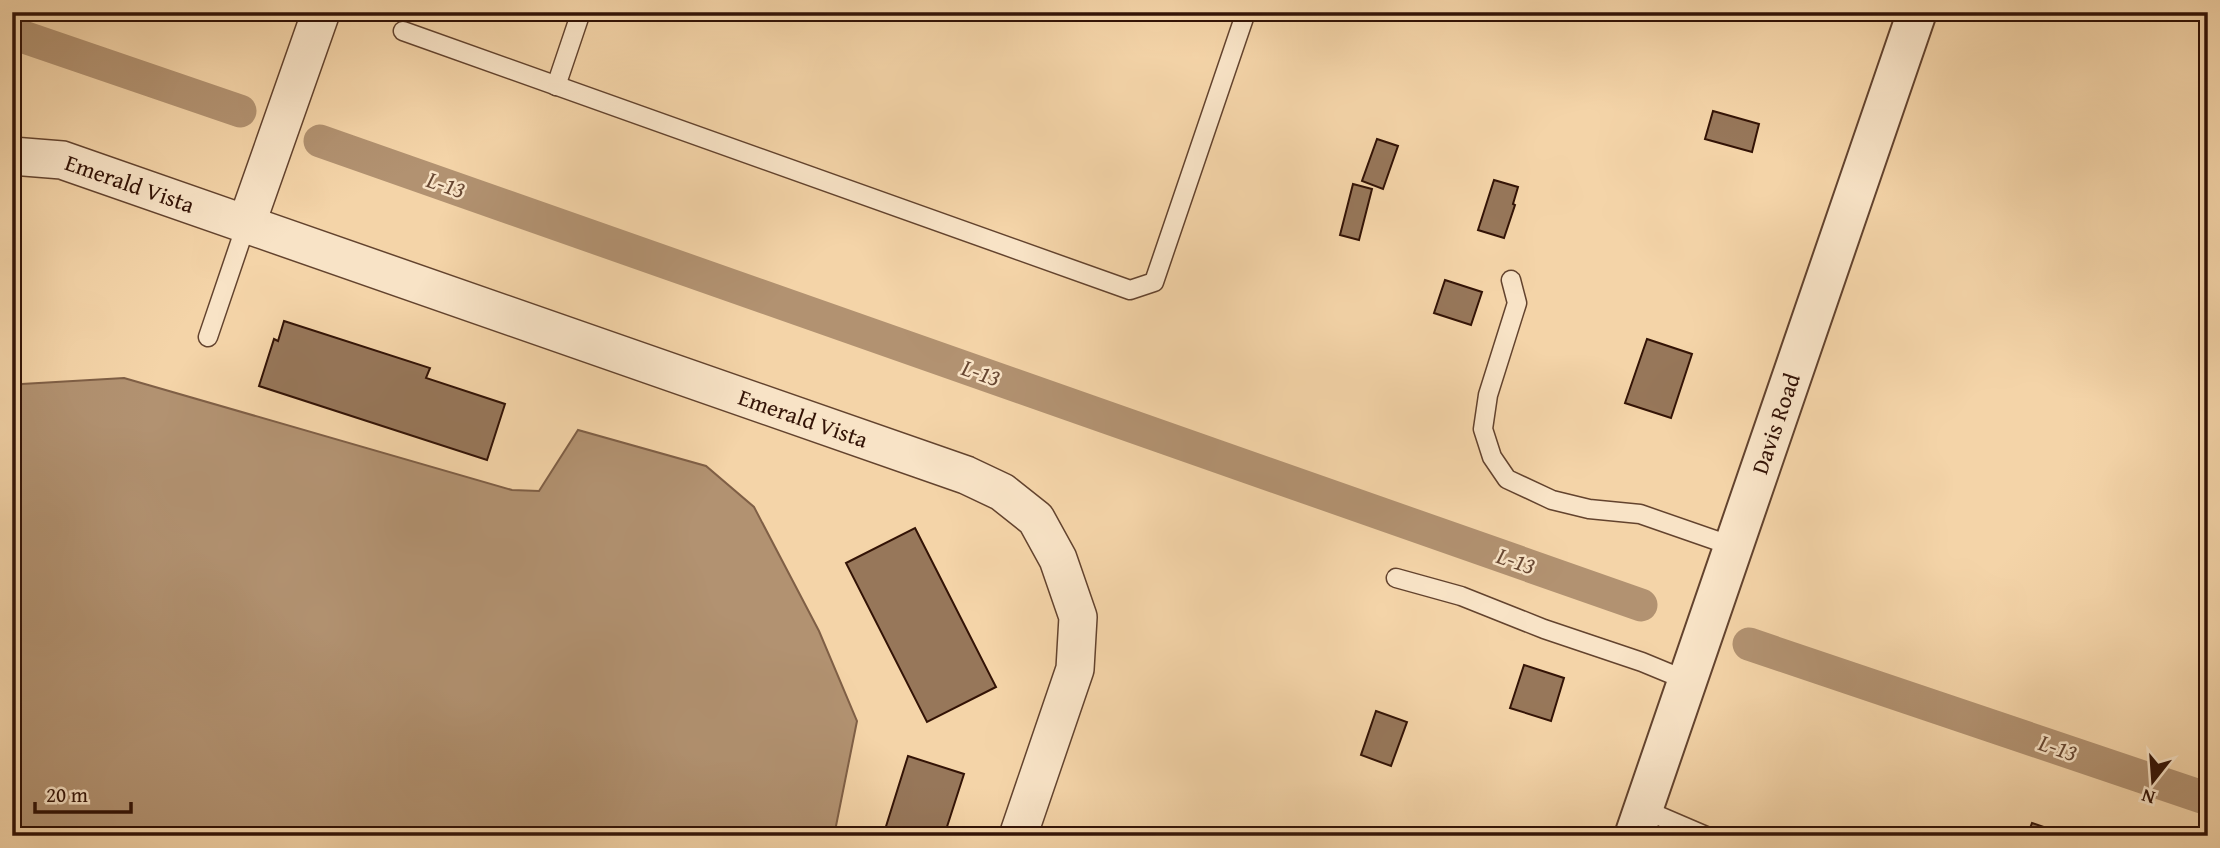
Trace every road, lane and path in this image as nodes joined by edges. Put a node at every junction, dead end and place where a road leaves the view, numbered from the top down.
1 (321, 12) edge
2 (581, 12) edge
3 (1246, 12) edge
4 (1917, 12) edge
5 (403, 32) dead end
6 (556, 86) junction
7 (12, 156) edge
8 (246, 225) junction
9 (1511, 280) dead end
10 (208, 337) dead end
11 (1735, 547) junction
12 (1396, 578) dead end
13 (1688, 681) junction
14 (1639, 822) edge
15 (1018, 836) edge
16 (1706, 836) edge

1 - 8 street
2 - 6 lane
3 - 6 lane
4 - 11 street, Davis Road
5 - 6 lane
7 - 8 street, Emerald Vista
8 - 10 lane
8 - 15 street, Emerald Vista
9 - 11 lane
11 - 13 street, Davis Road
12 - 13 lane
13 - 14 street, Davis Road
14 - 16 lane

